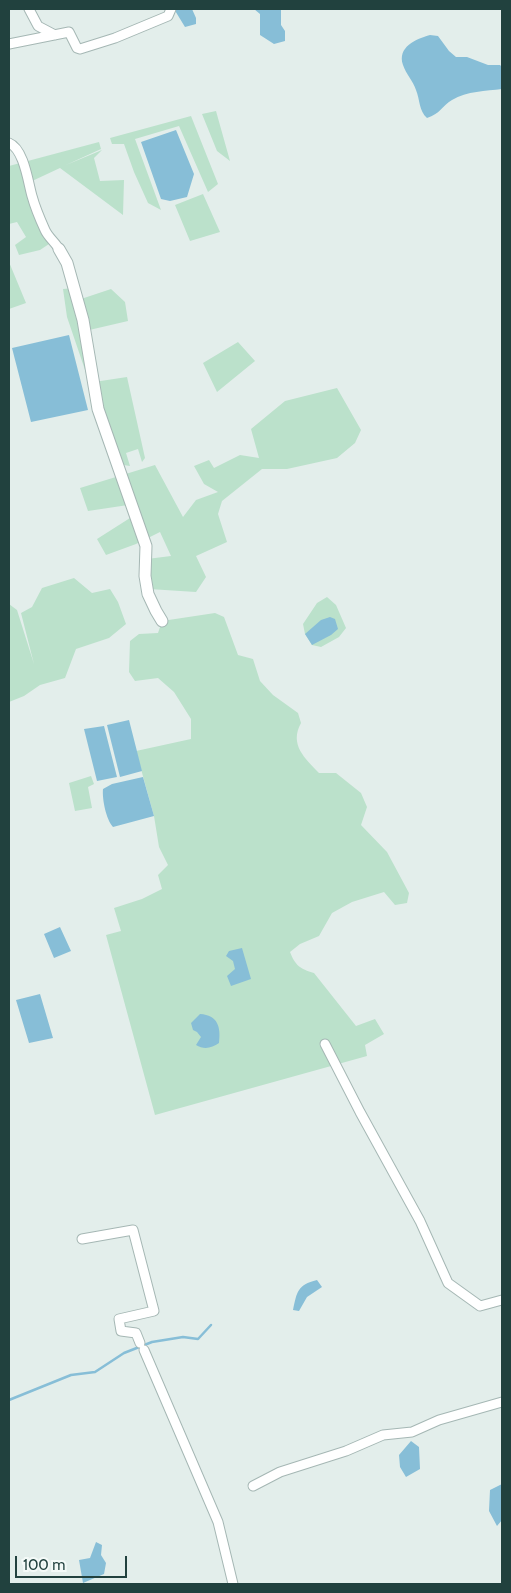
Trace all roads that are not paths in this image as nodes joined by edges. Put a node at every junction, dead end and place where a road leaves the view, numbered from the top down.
1 (29, 9) edge
2 (172, 9) edge
3 (55, 35) junction
4 (9, 44) edge
5 (9, 143) edge
6 (59, 248) joint
7 (162, 620) dead end
8 (325, 1044) dead end
9 (82, 1239) dead end
10 (502, 1300) edge
11 (502, 1402) edge
12 (253, 1486) dead end
13 (233, 1584) edge

1 - 3 street
2 - 3 street
3 - 4 street
5 - 6 street
6 - 7 street
8 - 10 street
9 - 13 street
11 - 12 street

